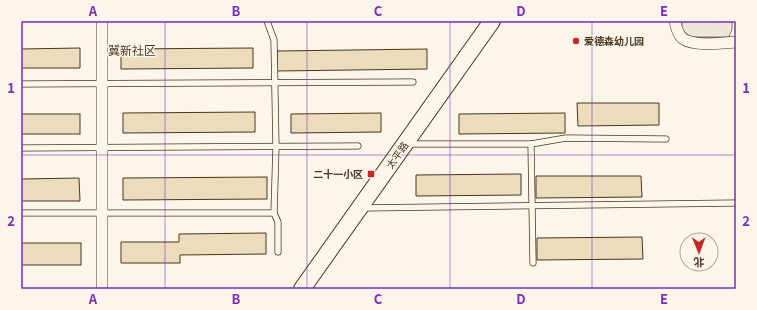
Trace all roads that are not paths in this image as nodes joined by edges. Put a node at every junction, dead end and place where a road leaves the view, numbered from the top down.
1 (102, 21) edge
2 (267, 21) edge
3 (492, 21) edge
4 (675, 21) edge
5 (736, 42) edge
6 (413, 82) dead end
7 (275, 83) junction
8 (21, 84) edge
9 (102, 84) junction
10 (666, 139) dead end
11 (405, 144) junction
12 (531, 144) junction
13 (358, 146) dead end
14 (276, 147) junction
15 (21, 148) edge
16 (102, 148) junction
17 (736, 203) edge
18 (532, 206) junction
19 (360, 208) junction
20 (21, 213) edge
21 (102, 213) junction
22 (274, 213) junction
23 (278, 252) dead end
24 (533, 263) dead end
25 (102, 289) edge
26 (302, 289) edge

1 - 9 street
2 - 7 lane
3 - 11 street, 太平路
4 - 5 street
6 - 7 lane
7 - 9 lane
7 - 14 lane
8 - 9 lane
9 - 16 street
10 - 12 lane
11 - 12 lane
11 - 19 street, 太平路
12 - 18 lane
13 - 14 lane
14 - 16 lane
14 - 22 lane
15 - 16 lane
16 - 21 street
17 - 18 lane
18 - 19 lane
18 - 24 lane
19 - 26 street, 太平路
20 - 21 lane
21 - 22 lane
21 - 25 street
22 - 23 lane

